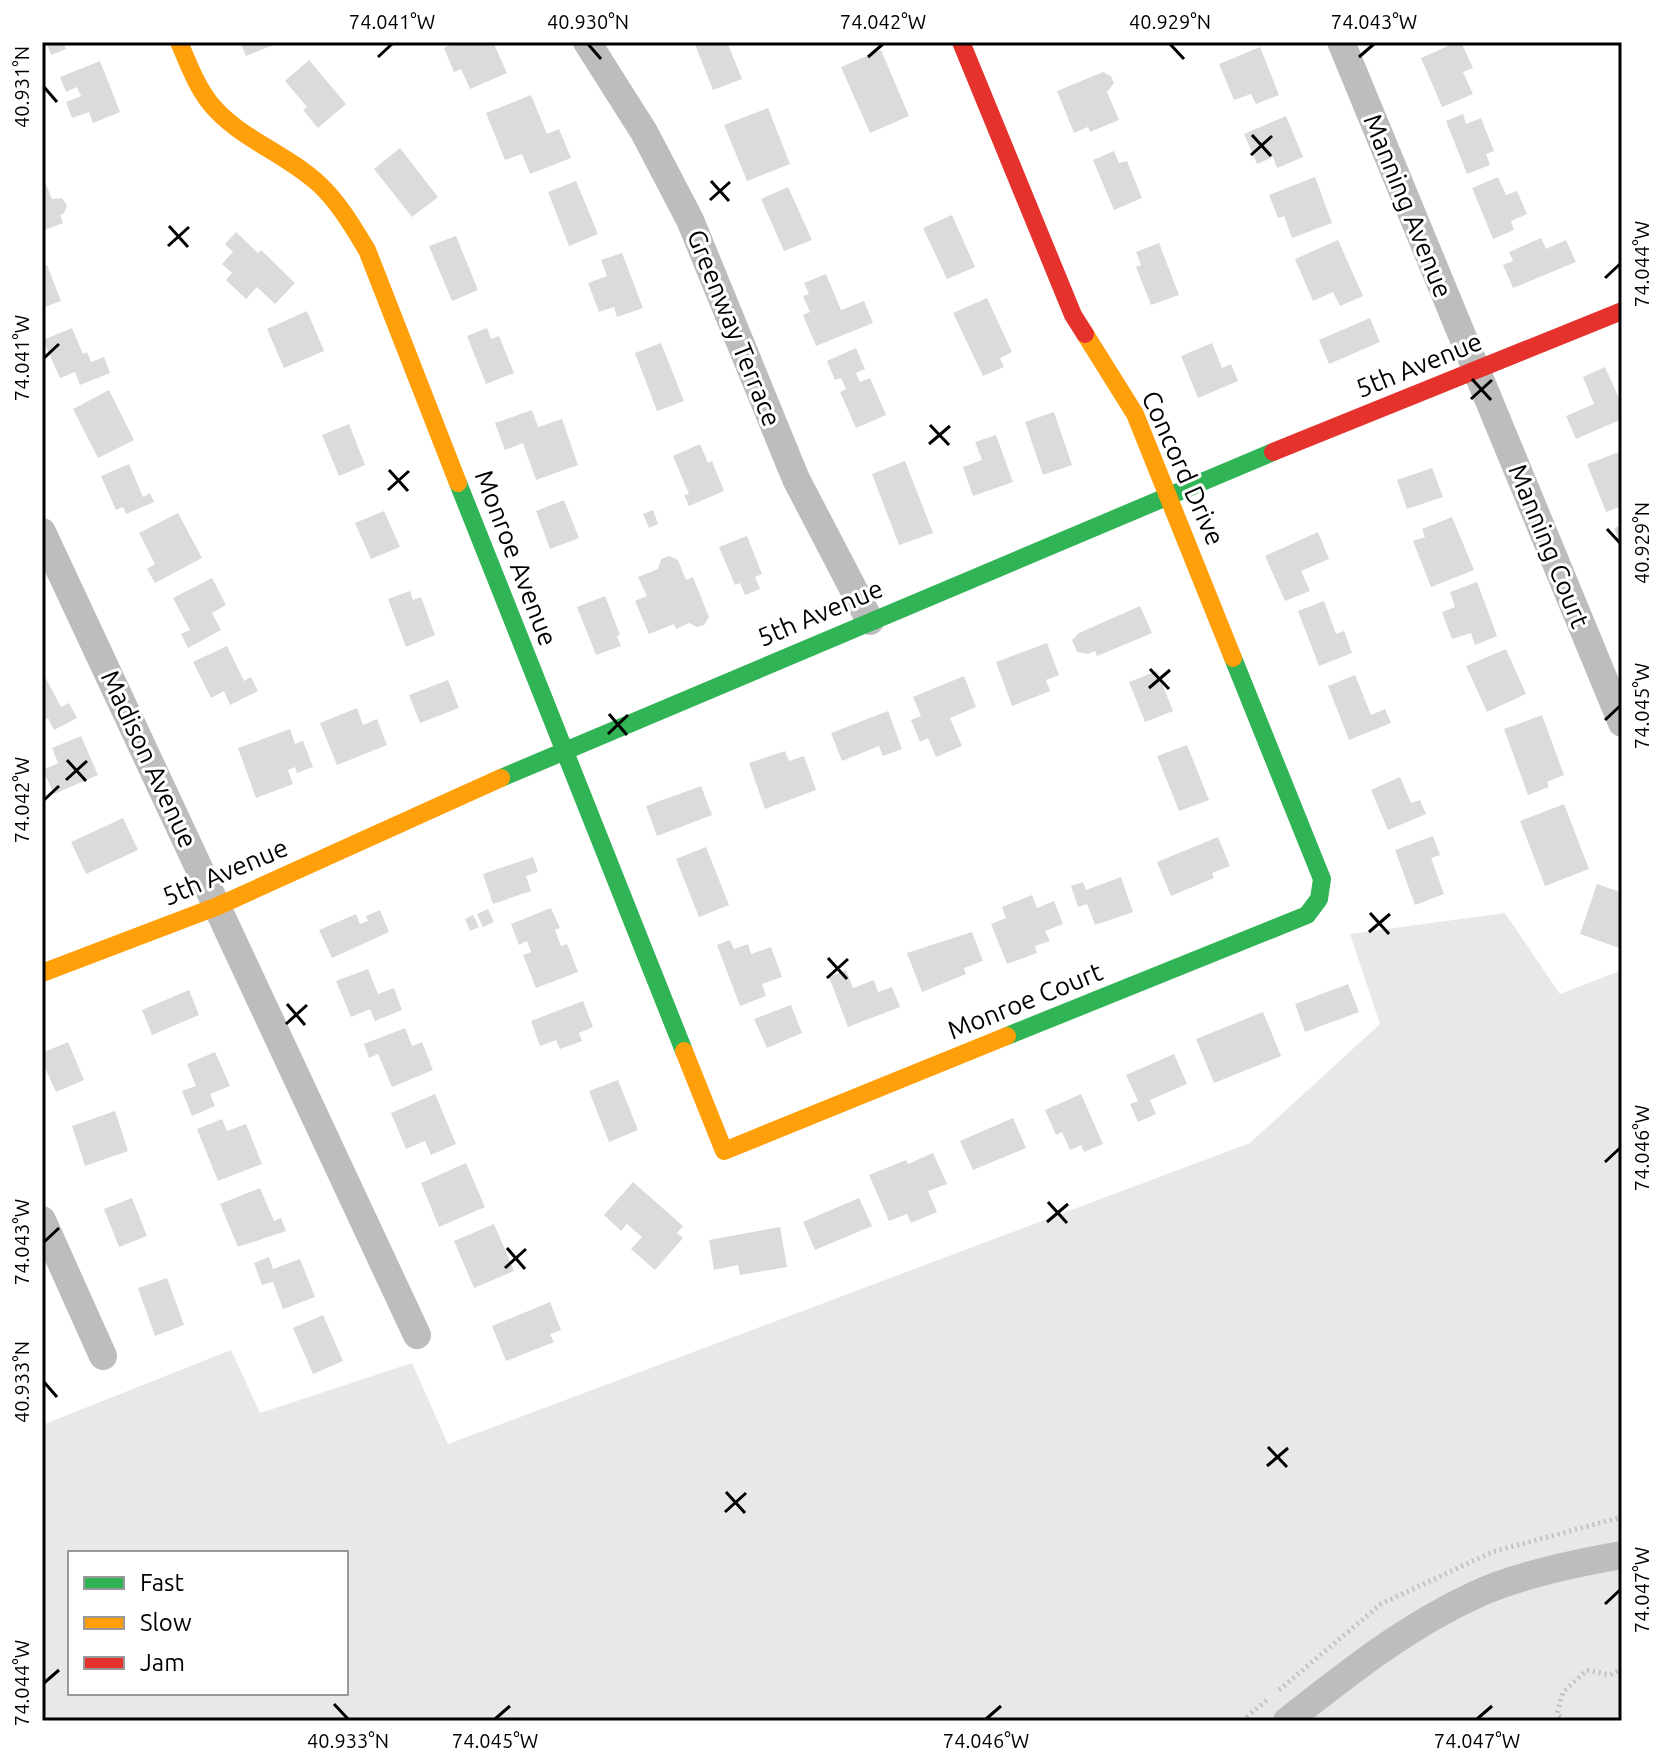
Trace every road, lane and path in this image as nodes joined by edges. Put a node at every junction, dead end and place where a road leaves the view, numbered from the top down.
1 (179, 42) edge
2 (587, 42) edge
3 (961, 42) edge
4 (1341, 42) edge
5 (1622, 311) edge
6 (1476, 370) junction
7 (1169, 494) junction
8 (42, 532) edge
9 (870, 621) junction
10 (1622, 723) edge
11 (563, 750) junction
12 (1322, 879) joint
13 (218, 906) junction
14 (42, 973) edge
15 (724, 1151) joint
16 (42, 1220) edge
17 (417, 1335) dead end
18 (103, 1356) dead end
19 (1622, 1555) edge
20 (1622, 1669) edge
21 (1287, 1721) edge
22 (1565, 1721) edge

1 - 11 street, Monroe Avenue
2 - 9 street, Greenway Terrace
3 - 7 street, Concord Drive
4 - 6 street, Manning Avenue
5 - 6 street, 5th Avenue
6 - 7 street, 5th Avenue
6 - 10 street, Manning Court
7 - 9 street, 5th Avenue
7 - 12 street, Concord Drive
8 - 13 street, Madison Avenue
9 - 11 street, 5th Avenue
11 - 13 street, 5th Avenue
11 - 15 street, Monroe Avenue
12 - 15 street, Monroe Court
13 - 14 street, 5th Avenue
13 - 17 street, Madison Avenue
16 - 18 street
19 - 21 street
20 - 22 path

